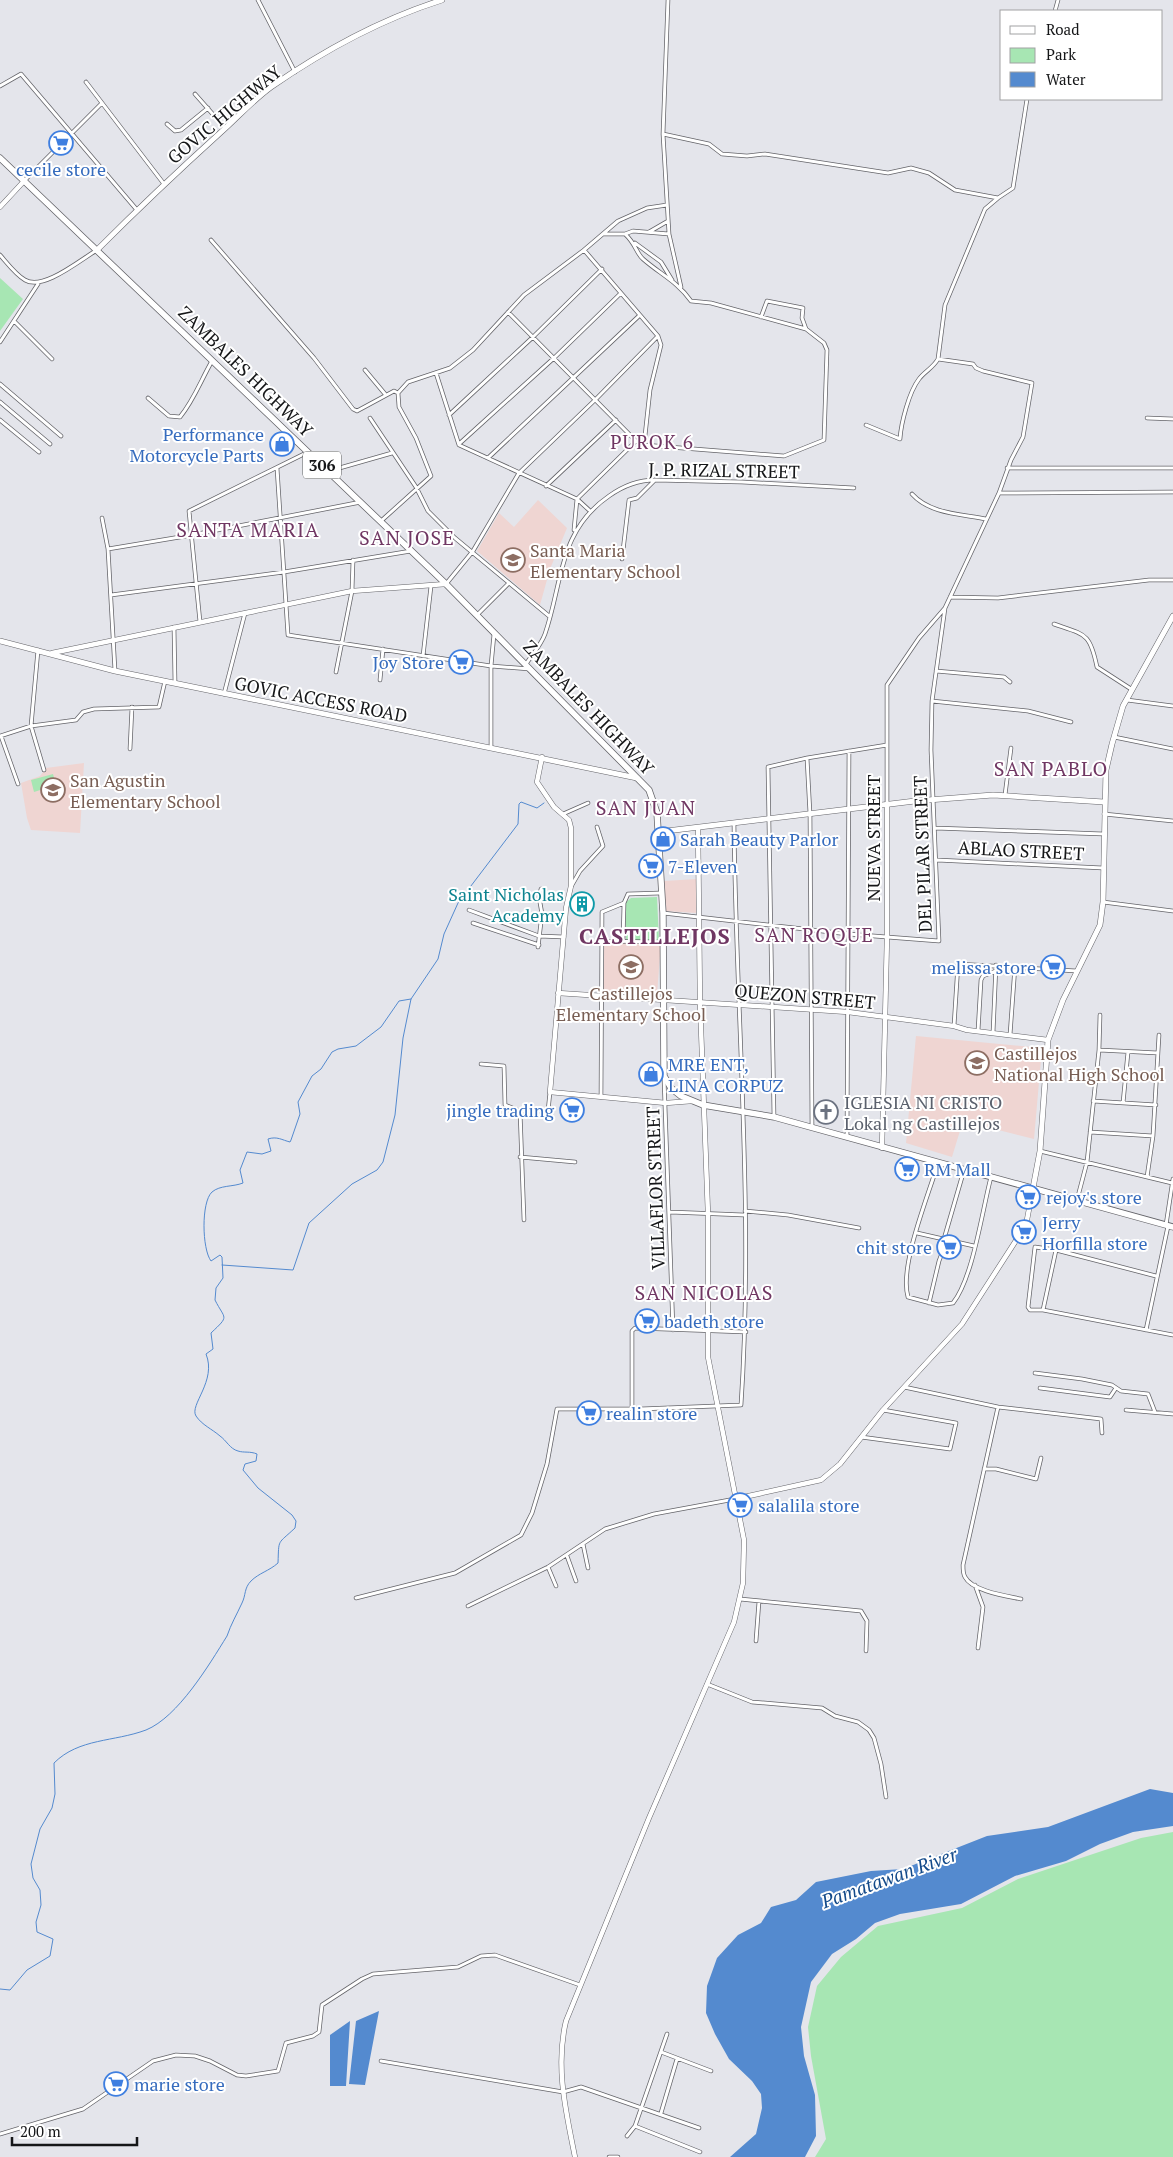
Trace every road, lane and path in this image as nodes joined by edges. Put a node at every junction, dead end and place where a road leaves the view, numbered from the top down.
1 (258, 0) edge
2 (442, 0) edge
3 (668, 0) edge
4 (295, 72) junction
5 (86, 82) dead end
6 (0, 86) edge
7 (195, 94) dead end
8 (1027, 100) edge
9 (102, 103) junction
10 (208, 108) junction
11 (167, 124) dead end
12 (226, 128) junction
13 (71, 133) junction
14 (663, 134) junction
15 (0, 158) edge
16 (24, 180) junction
17 (164, 184) junction
18 (998, 198) junction
19 (667, 205) junction
20 (0, 207) edge
21 (137, 210) junction
22 (668, 221) junction
23 (648, 232) junction
24 (602, 234) junction
25 (625, 234) junction
26 (669, 234) junction
27 (211, 240) dead end
28 (635, 243) junction
29 (97, 250) junction
30 (584, 250) junction
31 (0, 255) edge
32 (602, 269) junction
33 (672, 281) junction
34 (38, 283) junction
35 (682, 288) junction
36 (621, 293) junction
37 (508, 312) junction
38 (640, 315) junction
39 (761, 317) junction
40 (14, 321) junction
41 (806, 329) junction
42 (658, 336) junction
43 (533, 337) junction
44 (0, 342) edge
45 (554, 358) junction
46 (52, 359) dead end
47 (938, 359) junction
48 (213, 360) junction
49 (365, 370) dead end
50 (436, 373) junction
51 (574, 378) junction
52 (0, 384) edge
53 (398, 393) junction
54 (385, 394) junction
55 (148, 398) dead end
56 (596, 400) junction
57 (0, 402) edge
58 (449, 415) junction
59 (370, 418) dead end
60 (1147, 418) dead end
61 (1173, 419) edge
62 (0, 420) edge
63 (616, 420) junction
64 (866, 425) dead end
65 (61, 436) dead end
66 (636, 441) junction
67 (50, 444) dead end
68 (459, 445) junction
69 (644, 445) junction
70 (39, 452) dead end
71 (308, 452) junction
72 (392, 453) junction
73 (488, 458) junction
74 (277, 468) junction
75 (1007, 468) junction
76 (1173, 468) edge
77 (328, 471) junction
78 (519, 473) junction
79 (655, 480) junction
80 (546, 486) junction
81 (416, 487) junction
82 (854, 488) dead end
83 (1173, 492) edge
84 (912, 494) dead end
85 (999, 494) junction
86 (577, 499) junction
87 (361, 502) junction
88 (589, 510) junction
89 (102, 518) dead end
90 (281, 518) junction
91 (986, 519) junction
92 (381, 521) junction
93 (574, 530) junction
94 (192, 535) junction
95 (108, 549) junction
96 (412, 551) junction
97 (473, 551) junction
98 (622, 559) dead end
99 (353, 560) junction
100 (284, 572) junction
101 (1173, 580) edge
102 (196, 582) junction
103 (509, 583) junction
104 (446, 584) junction
105 (432, 586) junction
106 (352, 592) junction
107 (111, 595) junction
108 (950, 597) junction
109 (286, 604) junction
110 (945, 608) junction
111 (245, 613) junction
112 (478, 615) junction
113 (549, 616) junction
114 (1173, 616) edge
115 (200, 622) junction
116 (1171, 623) edge
117 (1054, 624) dead end
118 (174, 628) junction
119 (494, 631) junction
120 (115, 640) junction
121 (0, 641) edge
122 (342, 643) junction
123 (383, 649) junction
124 (38, 650) junction
125 (52, 653) junction
126 (422, 656) junction
127 (526, 664) junction
128 (491, 666) junction
129 (532, 670) junction
130 (115, 671) junction
131 (336, 672) dead end
132 (936, 672) junction
133 (380, 680) dead end
134 (165, 681) junction
135 (1010, 682) dead end
136 (175, 683) junction
137 (1132, 689) junction
138 (224, 694) junction
139 (1126, 700) junction
140 (932, 701) junction
141 (1173, 706) edge
142 (132, 708) junction
143 (1071, 722) dead end
144 (31, 726) junction
145 (0, 736) edge
146 (1114, 737) junction
147 (886, 745) junction
148 (491, 747) junction
149 (1011, 748) dead end
150 (130, 749) dead end
151 (1173, 749) edge
152 (849, 750) junction
153 (542, 758) junction
154 (807, 758) junction
155 (44, 770) dead end
156 (638, 778) junction
157 (18, 784) dead end
158 (1005, 796) junction
159 (934, 800) junction
160 (1104, 802) junction
161 (588, 803) dead end
162 (887, 804) junction
163 (849, 808) junction
164 (563, 814) junction
165 (810, 814) junction
166 (1104, 814) junction
167 (769, 820) junction
168 (1173, 821) edge
169 (734, 824) junction
170 (597, 827) dead end
171 (698, 828) junction
172 (935, 828) junction
173 (658, 832) junction
174 (1104, 834) junction
175 (937, 860) junction
176 (1104, 868) junction
177 (571, 886) junction
178 (541, 889) dead end
179 (662, 893) junction
180 (1103, 902) junction
181 (624, 903) junction
182 (469, 910) dead end
183 (1173, 911) edge
184 (663, 913) junction
185 (699, 917) junction
186 (735, 920) junction
187 (473, 923) dead end
188 (769, 925) junction
189 (810, 930) junction
190 (848, 934) junction
191 (539, 936) junction
192 (564, 937) junction
193 (888, 938) junction
194 (602, 941) junction
195 (623, 941) junction
196 (663, 942) junction
197 (996, 965) junction
198 (1015, 966) junction
199 (996, 971) junction
200 (1077, 971) junction
201 (558, 993) junction
202 (600, 996) junction
203 (663, 1000) junction
204 (700, 1002) junction
205 (738, 1005) junction
206 (770, 1007) junction
207 (811, 1010) junction
208 (848, 1012) junction
209 (1100, 1015) dead end
210 (885, 1017) junction
211 (954, 1026) junction
212 (978, 1032) junction
213 (993, 1033) junction
214 (1010, 1035) junction
215 (1159, 1035) dead end
216 (1048, 1040) junction
217 (1099, 1050) junction
218 (1128, 1052) junction
219 (1158, 1053) junction
220 (481, 1064) dead end
221 (664, 1076) junction
222 (550, 1092) junction
223 (601, 1098) junction
224 (692, 1101) junction
225 (1093, 1101) junction
226 (666, 1103) junction
227 (1123, 1103) junction
228 (703, 1105) junction
229 (1156, 1105) junction
230 (520, 1111) junction
231 (742, 1111) junction
232 (774, 1116) junction
233 (812, 1128) junction
234 (1090, 1132) junction
235 (1153, 1136) junction
236 (847, 1137) junction
237 (882, 1148) junction
238 (1040, 1151) junction
239 (520, 1157) junction
240 (575, 1162) dead end
241 (1088, 1162) junction
242 (938, 1163) junction
243 (964, 1170) junction
244 (991, 1177) junction
245 (1147, 1177) junction
246 (1173, 1181) edge
247 (1033, 1188) junction
248 (1077, 1200) junction
249 (670, 1212) junction
250 (744, 1213) junction
251 (708, 1214) junction
252 (524, 1220) dead end
253 (1169, 1226) edge
254 (859, 1228) dead end
255 (917, 1233) junction
256 (946, 1239) junction
257 (974, 1246) junction
258 (1056, 1250) junction
259 (1156, 1276) junction
260 (930, 1303) junction
261 (1043, 1310) junction
262 (674, 1330) junction
263 (708, 1330) junction
264 (1146, 1330) junction
265 (746, 1332) junction
266 (1173, 1335) edge
267 (1035, 1373) dead end
268 (904, 1387) junction
269 (1040, 1388) dead end
270 (1116, 1388) junction
271 (716, 1405) junction
272 (998, 1407) junction
273 (632, 1409) junction
274 (883, 1410) junction
275 (1126, 1410) dead end
276 (1155, 1412) junction
277 (1173, 1414) edge
278 (1102, 1433) dead end
279 (861, 1437) junction
280 (1041, 1458) dead end
281 (984, 1469) junction
282 (735, 1499) junction
283 (582, 1544) junction
284 (567, 1556) junction
285 (548, 1567) junction
286 (588, 1568) dead end
287 (576, 1581) dead end
288 (975, 1585) junction
289 (556, 1586) dead end
290 (356, 1598) dead end
291 (740, 1599) junction
292 (1021, 1599) dead end
293 (759, 1601) junction
294 (468, 1606) dead end
295 (756, 1641) dead end
296 (978, 1648) dead end
297 (866, 1651) dead end
298 (706, 1684) junction
299 (886, 1798) dead end
300 (580, 1985) junction
301 (667, 2034) dead end
302 (661, 2052) junction
303 (677, 2059) junction
304 (381, 2061) dead end
305 (711, 2071) dead end
306 (563, 2092) junction
307 (641, 2107) junction
308 (661, 2113) junction
309 (635, 2126) junction
310 (699, 2128) dead end
311 (0, 2134) edge
312 (628, 2136) dead end
313 (700, 2152) dead end
314 (575, 2157) edge
315 (609, 2157) edge
316 (618, 2157) edge

1 - 4 street
2 - 4 main road, GOVIC HIGHWAY
3 - 14 street
4 - 12 main road, GOVIC HIGHWAY
5 - 9 street
6 - 13 street
7 - 10 street
8 - 18 street
9 - 13 street
9 - 17 street
10 - 11 street
10 - 12 street
12 - 17 main road, GOVIC HIGHWAY
13 - 16 street
13 - 21 street
14 - 18 street
14 - 19 street
15 - 16 main road, ZAMBALES HIGHWAY / 306
16 - 20 street
16 - 29 main road, ZAMBALES HIGHWAY / 306
17 - 21 main road, GOVIC HIGHWAY
18 - 47 street
19 - 22 street
19 - 24 street
21 - 29 main road, GOVIC HIGHWAY
22 - 23 street
22 - 26 street
23 - 25 street
23 - 26 street
24 - 25 street
24 - 30 street
25 - 28 street
26 - 35 street
27 - 54 street
28 - 33 street
28 - 33 street
29 - 34 street
29 - 48 main road, ZAMBALES HIGHWAY / 306
30 - 32 street
30 - 37 street
31 - 34 street
32 - 36 street
32 - 43 street
33 - 35 street
34 - 40 street
35 - 39 street
36 - 38 street
36 - 45 street
37 - 43 street
37 - 50 street
38 - 42 street
38 - 51 street
39 - 41 street
39 - 41 street
40 - 44 street
40 - 46 street
41 - 69 street
42 - 56 street
42 - 69 street
43 - 45 street
43 - 58 street
45 - 51 street
45 - 68 street
47 - 64 street
47 - 75 street
48 - 55 street
48 - 71 main road, ZAMBALES HIGHWAY / 306
49 - 54 street
50 - 53 street
50 - 58 street
51 - 56 street
51 - 73 street
52 - 65 street
53 - 54 street
53 - 81 street
56 - 63 street
56 - 78 street
57 - 67 street
58 - 68 street
59 - 72 street
60 - 61 street
62 - 70 street
63 - 66 street
63 - 80 street
66 - 69 street
66 - 86 street
68 - 73 street
71 - 74 street
71 - 77 main road, ZAMBALES HIGHWAY / 306
72 - 77 street
72 - 81 street
73 - 78 street
74 - 90 street
74 - 94 street
75 - 76 street
75 - 85 street
77 - 87 main road, ZAMBALES HIGHWAY / 306
78 - 80 street
78 - 97 street
79 - 82 street, J. P. RIZAL STREET
79 - 88 street, J. P. RIZAL STREET
79 - 98 street
80 - 86 street
81 - 92 street
81 - 97 street
83 - 85 street
84 - 91 street
85 - 91 street
86 - 88 street
86 - 93 street
87 - 90 street
87 - 92 main road, ZAMBALES HIGHWAY / 306
88 - 93 street, J. P. RIZAL STREET
89 - 95 street
90 - 94 street
90 - 100 street
91 - 108 street
92 - 96 main road, ZAMBALES HIGHWAY / 306
93 - 113 street, J. P. RIZAL STREET
94 - 95 street
94 - 102 street
95 - 107 street
96 - 99 street
96 - 104 main road, ZAMBALES HIGHWAY / 306
97 - 103 street
97 - 104 street
99 - 100 street
99 - 106 street
100 - 102 street
100 - 109 street
101 - 108 street
102 - 107 street
102 - 115 street
103 - 112 street
103 - 113 street
104 - 105 street
104 - 112 main road, ZAMBALES HIGHWAY / 306
105 - 106 street
105 - 126 street
106 - 109 street
106 - 122 street
107 - 120 street
108 - 110 street
109 - 111 street
109 - 122 street
110 - 132 street, DEL PILAR STREET
110 - 147 street, NUEVA STREET
111 - 115 street
111 - 138 street
112 - 119 main road, ZAMBALES HIGHWAY / 306
113 - 127 street, J. P. RIZAL STREET
114 - 116 main road
115 - 118 street
116 - 137 main road
117 - 137 street
118 - 120 street
118 - 136 street
119 - 127 main road, ZAMBALES HIGHWAY / 306
119 - 128 street
120 - 125 street
120 - 130 street
121 - 124 main road, GOVIC ACCESS ROAD
122 - 123 street
122 - 131 street
123 - 126 street
123 - 133 street
124 - 125 main road, GOVIC ACCESS ROAD
124 - 144 street
125 - 130 main road, GOVIC ACCESS ROAD
126 - 128 street
127 - 129 main road, ZAMBALES HIGHWAY / 306
128 - 129 street
128 - 148 street
129 - 156 main road, ZAMBALES HIGHWAY / 306
130 - 134 main road, GOVIC ACCESS ROAD
132 - 135 street
132 - 140 street, DEL PILAR STREET
134 - 136 main road, GOVIC ACCESS ROAD
134 - 142 street
136 - 138 main road, GOVIC ACCESS ROAD
137 - 139 main road
138 - 148 main road, GOVIC ACCESS ROAD
139 - 141 street
139 - 146 main road
140 - 143 street
140 - 159 street, DEL PILAR STREET
142 - 144 street
142 - 150 street
144 - 145 street
144 - 155 street
145 - 157 street
146 - 151 street
146 - 160 main road
147 - 152 street
147 - 162 street, NUEVA STREET
148 - 153 main road, GOVIC ACCESS ROAD
149 - 158 street
152 - 154 street
152 - 163 street
153 - 156 main road, GOVIC ACCESS ROAD
153 - 164 street
154 - 165 street
154 - 167 street
156 - 173 main road, ZAMBALES HIGHWAY / 306
158 - 159 main road
158 - 160 main road
159 - 162 main road
159 - 172 street, DEL PILAR STREET
160 - 166 main road
161 - 164 street
162 - 163 main road
162 - 193 street, NUEVA STREET
163 - 165 main road
163 - 190 street
164 - 177 street
165 - 167 main road
165 - 189 street
166 - 168 street
166 - 174 main road
167 - 169 main road
167 - 188 street
169 - 171 main road
169 - 186 street
170 - 177 street
171 - 173 main road
171 - 185 street
172 - 174 street
172 - 175 street, DEL PILAR STREET
173 - 179 main road, ZAMBALES HIGHWAY / 306
174 - 176 main road
175 - 176 street, ABLAO STREET
175 - 193 street, DEL PILAR STREET
176 - 180 main road
177 - 192 street
178 - 191 street
179 - 181 street
179 - 184 main road, ZAMBALES HIGHWAY / 306
180 - 183 street
180 - 200 main road
181 - 194 street
181 - 195 street
182 - 191 street
184 - 185 street, DEL PILAR STREET
184 - 196 main road, ZAMBALES HIGHWAY / 306
185 - 186 street, DEL PILAR STREET
185 - 204 street
186 - 188 street, DEL PILAR STREET
186 - 205 street
187 - 191 street
188 - 189 street, DEL PILAR STREET
188 - 206 street
189 - 190 street, DEL PILAR STREET
189 - 207 street
190 - 193 street, DEL PILAR STREET
190 - 208 street
191 - 192 street
192 - 201 street
193 - 210 street, NUEVA STREET
194 - 195 street
194 - 202 street
195 - 196 street
196 - 203 main road, ZAMBALES HIGHWAY / 306
197 - 198 street
197 - 199 street
197 - 211 street
198 - 200 street
198 - 214 street
199 - 212 street
199 - 213 street
200 - 216 main road
201 - 202 street, QUEZON STREET
201 - 222 street
202 - 203 street, QUEZON STREET
202 - 223 street
203 - 204 street, QUEZON STREET
203 - 221 main road, ZAMBALES HIGHWAY / 306
204 - 205 street, QUEZON STREET
204 - 228 street
205 - 206 street, QUEZON STREET
205 - 231 street
206 - 207 street, QUEZON STREET
206 - 232 street
207 - 208 street, QUEZON STREET
207 - 233 street
208 - 210 street, QUEZON STREET
208 - 236 street
209 - 217 street
210 - 211 street, QUEZON STREET
210 - 237 street, NUEVA STREET
211 - 212 street, QUEZON STREET
212 - 213 street, QUEZON STREET
213 - 214 street, QUEZON STREET
214 - 216 street, QUEZON STREET
215 - 219 street
216 - 238 main road
217 - 218 street
217 - 225 street
218 - 219 street
218 - 227 street
219 - 229 street
220 - 230 street
221 - 224 main road
221 - 226 street, VILLAFLOR STREET
222 - 223 street
222 - 230 street
223 - 226 street
224 - 226 street
224 - 228 main road
225 - 227 street
225 - 234 street
226 - 249 street, VILLAFLOR STREET
227 - 229 street
228 - 231 main road
228 - 251 street
229 - 235 street
230 - 239 street
231 - 232 main road
231 - 250 street
232 - 233 main road
233 - 236 main road
234 - 235 street
234 - 241 street
235 - 245 street
236 - 237 main road
237 - 242 main road
238 - 241 street
238 - 247 main road
239 - 240 street
239 - 252 street
241 - 245 street
241 - 248 street
242 - 243 main road
242 - 255 street
243 - 244 main road
243 - 256 street
244 - 247 main road
244 - 257 street
245 - 246 street
246 - 253 street
247 - 248 main road
247 - 268 street
248 - 253 main road
249 - 251 street
249 - 262 street, VILLAFLOR STREET
250 - 251 street
250 - 254 street
250 - 265 street
251 - 263 street
253 - 259 street
255 - 256 street
255 - 260 street
256 - 257 street
256 - 260 street
257 - 260 street
258 - 259 street
258 - 261 street
258 - 261 street
259 - 264 street
261 - 264 street
262 - 263 street
262 - 273 street
263 - 265 street
263 - 271 street
264 - 266 street
265 - 271 street
267 - 270 street
268 - 272 street
268 - 274 street
269 - 270 street
270 - 276 street
271 - 273 street
271 - 282 street
272 - 278 street
272 - 281 street
273 - 290 street
274 - 279 street
274 - 279 street
275 - 276 street
276 - 277 street
279 - 282 street
280 - 281 street
281 - 288 street
282 - 283 street
282 - 291 street
283 - 284 street
283 - 286 street
284 - 285 street
284 - 287 street
285 - 289 street
285 - 294 street
288 - 292 street
288 - 296 street
291 - 293 street
291 - 298 street
293 - 295 street
293 - 297 street
298 - 299 street
298 - 300 street
300 - 306 street
300 - 311 street
301 - 302 street
302 - 303 street
302 - 307 street
303 - 305 street
303 - 308 street
304 - 306 street
306 - 307 street
306 - 314 street
307 - 308 street
307 - 309 street
308 - 310 street
309 - 312 street
309 - 313 street
315 - 316 street

